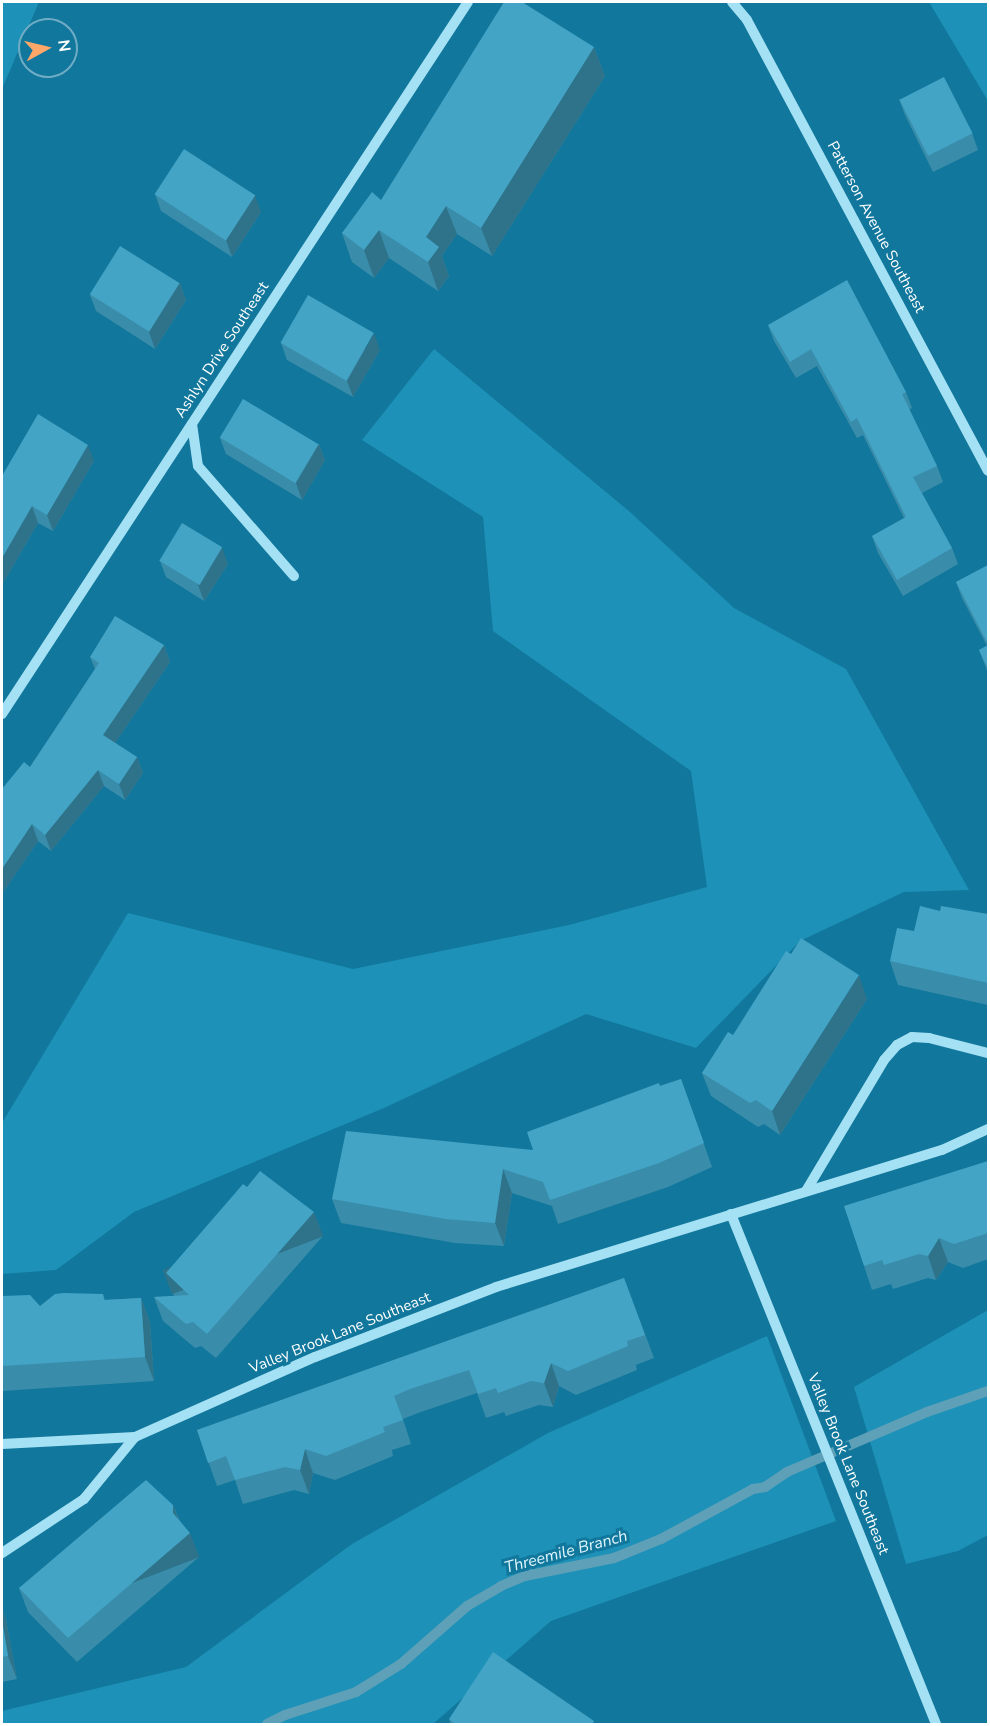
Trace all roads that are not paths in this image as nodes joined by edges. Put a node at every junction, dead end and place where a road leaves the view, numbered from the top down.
1 (468, 2) edge
2 (732, 2) edge
3 (192, 424) junction
4 (988, 471) edge
5 (294, 576) dead end
6 (2, 714) edge
7 (988, 1053) edge
8 (988, 1129) edge
9 (806, 1191) junction
10 (731, 1214) junction
11 (135, 1437) junction
12 (2, 1444) edge
13 (2, 1553) edge
14 (936, 1725) edge

1 - 3 street, Ashlyn Drive Southeast
2 - 4 street, Patterson Avenue Southeast
3 - 5 street
3 - 6 street, Ashlyn Drive Southeast
7 - 9 street
8 - 9 street, Valley Brook Lane Southeast
9 - 10 street, Valley Brook Lane Southeast
10 - 11 street, Valley Brook Lane Southeast
10 - 14 street, Valley Brook Lane Southeast
11 - 12 street
11 - 13 street, Valley Brook Lane Southeast

